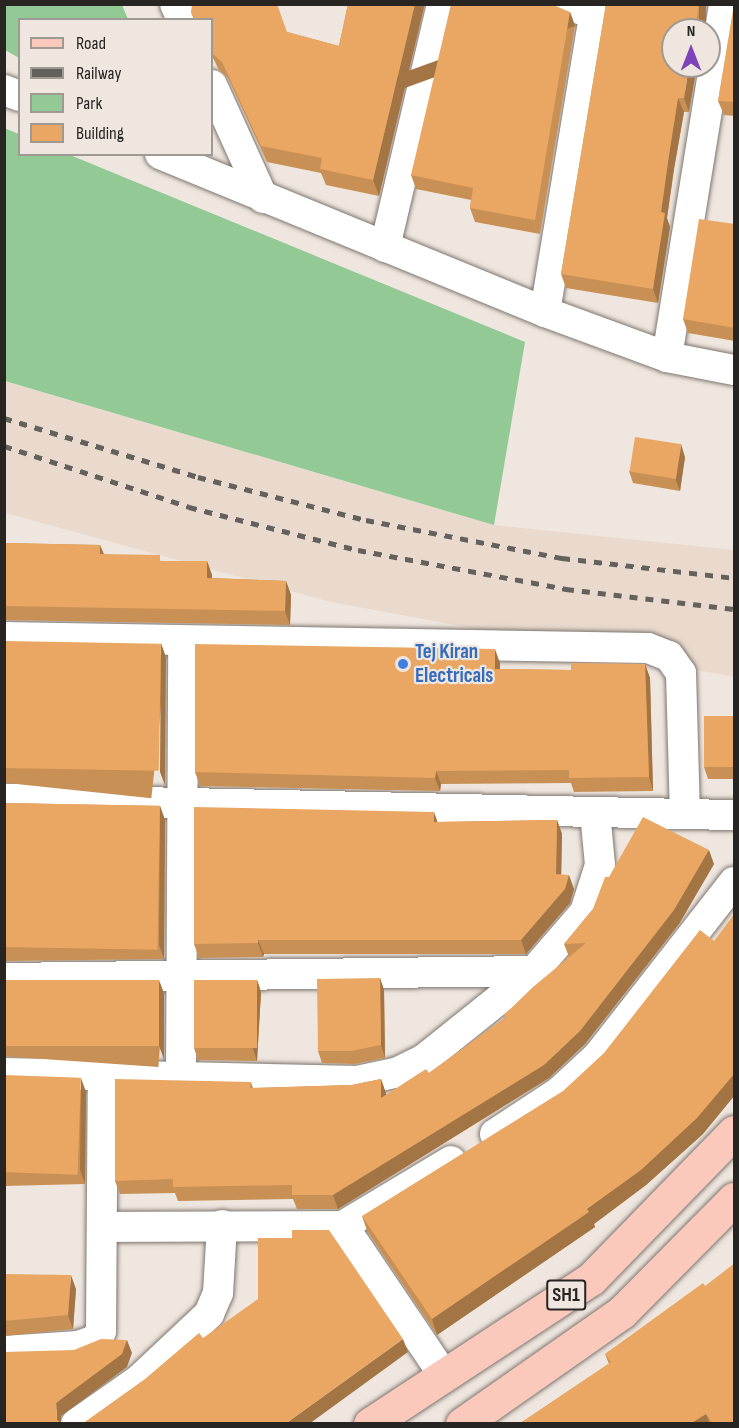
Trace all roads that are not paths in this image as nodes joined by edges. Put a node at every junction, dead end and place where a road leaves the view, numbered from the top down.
1 (175, 4) edge
2 (442, 4) edge
3 (562, 4) edge
4 (724, 4) edge
5 (595, 9) edge
6 (181, 18) edge
7 (213, 87) edge
8 (165, 156) edge
9 (263, 198) junction
10 (386, 247) junction
11 (545, 312) junction
12 (667, 357) junction
13 (735, 370) edge
14 (4, 637) edge
15 (183, 641) junction
16 (4, 799) edge
17 (182, 803) junction
18 (595, 812) junction
19 (686, 814) junction
20 (735, 815) edge
21 (735, 882) edge
22 (534, 971) junction
23 (4, 978) edge
24 (181, 978) junction
25 (4, 1073) edge
26 (103, 1075) junction
27 (181, 1076) junction
28 (735, 1132) edge
29 (735, 1199) edge
30 (222, 1225) junction
31 (343, 1226) junction
32 (102, 1227) junction
33 (4, 1351) edge
34 (443, 1374) junction
35 (76, 1424) edge
36 (369, 1424) edge
37 (462, 1424) edge

1 - 6 street
2 - 10 street
3 - 5 street
4 - 12 street
5 - 11 street
7 - 9 street
8 - 9 street
9 - 10 street
10 - 11 street
11 - 12 street
12 - 13 street
14 - 15 street
15 - 17 street
15 - 19 street
16 - 17 street
17 - 18 street
17 - 24 street
18 - 19 street
18 - 22 street
19 - 20 street
21 - 31 street
22 - 24 street
22 - 27 street
23 - 24 street
24 - 27 street
25 - 26 street
26 - 27 street
26 - 32 street
28 - 34 main road, SH1
29 - 37 main road, SH1
30 - 31 street
30 - 32 street
30 - 35 street
31 - 34 street
32 - 33 street
34 - 36 main road, SH1

